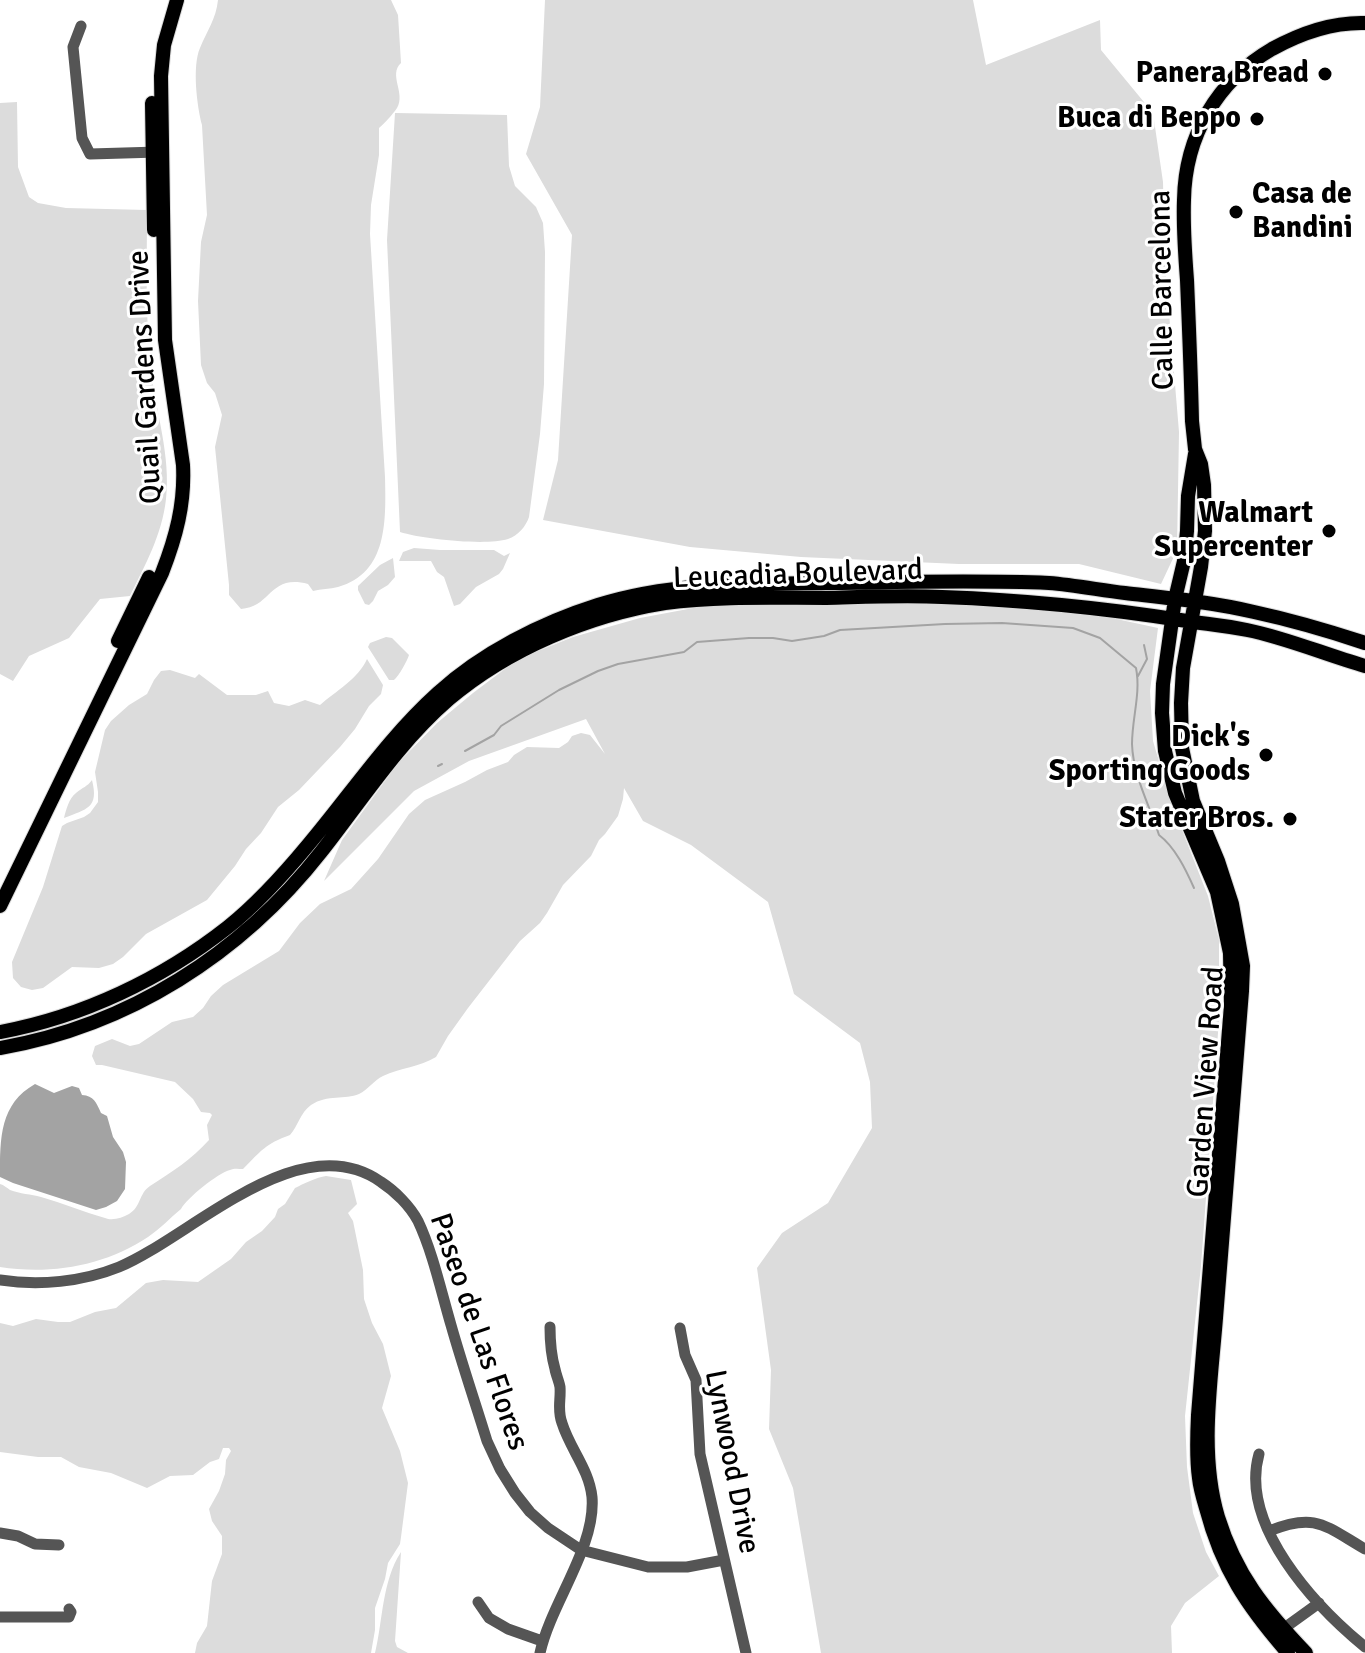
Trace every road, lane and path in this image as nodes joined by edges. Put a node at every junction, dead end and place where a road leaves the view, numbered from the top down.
1 (167, 0) edge
2 (177, 0) edge
3 (1365, 23) edge
4 (81, 26) dead end
5 (157, 152) junction
6 (1192, 421) joint
7 (1195, 449) junction
8 (1175, 599) junction
9 (1195, 602) junction
10 (1173, 619) junction
11 (1191, 622) junction
12 (1365, 643) edge
13 (1365, 666) edge
14 (3, 887) edge
15 (0, 906) edge
16 (0, 1032) edge
17 (0, 1048) edge
18 (0, 1280) edge
19 (550, 1327) dead end
20 (680, 1328) dead end
21 (1259, 1454) dead end
22 (1269, 1531) junction
23 (0, 1533) edge
24 (59, 1545) dead end
25 (1365, 1549) edge
26 (581, 1550) junction
27 (724, 1560) junction
28 (478, 1602) dead end
29 (1319, 1603) junction
30 (69, 1609) dead end
31 (0, 1617) edge
32 (1283, 1629) junction
33 (541, 1647) edge
34 (1365, 1647) edge
35 (746, 1653) edge
36 (1288, 1653) edge
37 (1306, 1653) edge

1 - 5 main road, Quail Gardens Drive
2 - 5 main road, Quail Gardens Drive
3 - 6 main road, Calle Barcelona
4 - 5 street
5 - 14 main road, Quail Gardens Drive
6 - 7 main road, Garden View Road
7 - 8 main road, Garden View Road
7 - 9 main road, Garden View Road
8 - 9 main road, Leucadia Boulevard
8 - 10 main road, Garden View Road
8 - 16 main road, Leucadia Boulevard
9 - 11 main road, Garden View Road
9 - 12 main road, Leucadia Boulevard
10 - 11 main road, Leucadia Boulevard
10 - 17 main road, Leucadia Boulevard
10 - 36 main road, Garden View Road
11 - 13 main road, Leucadia Boulevard
11 - 32 main road, Garden View Road
14 - 15 main road, Quail Gardens Drive
18 - 26 street, Paseo de Las Flores
19 - 26 street
20 - 27 street, Lynwood Drive
21 - 22 street
22 - 25 street
22 - 29 street
23 - 24 street
26 - 27 street, Paseo de Las Flores
26 - 33 street
27 - 35 street, Lynwood Drive
28 - 33 street
29 - 32 street
29 - 34 street
30 - 31 street
32 - 37 main road, Garden View Road

